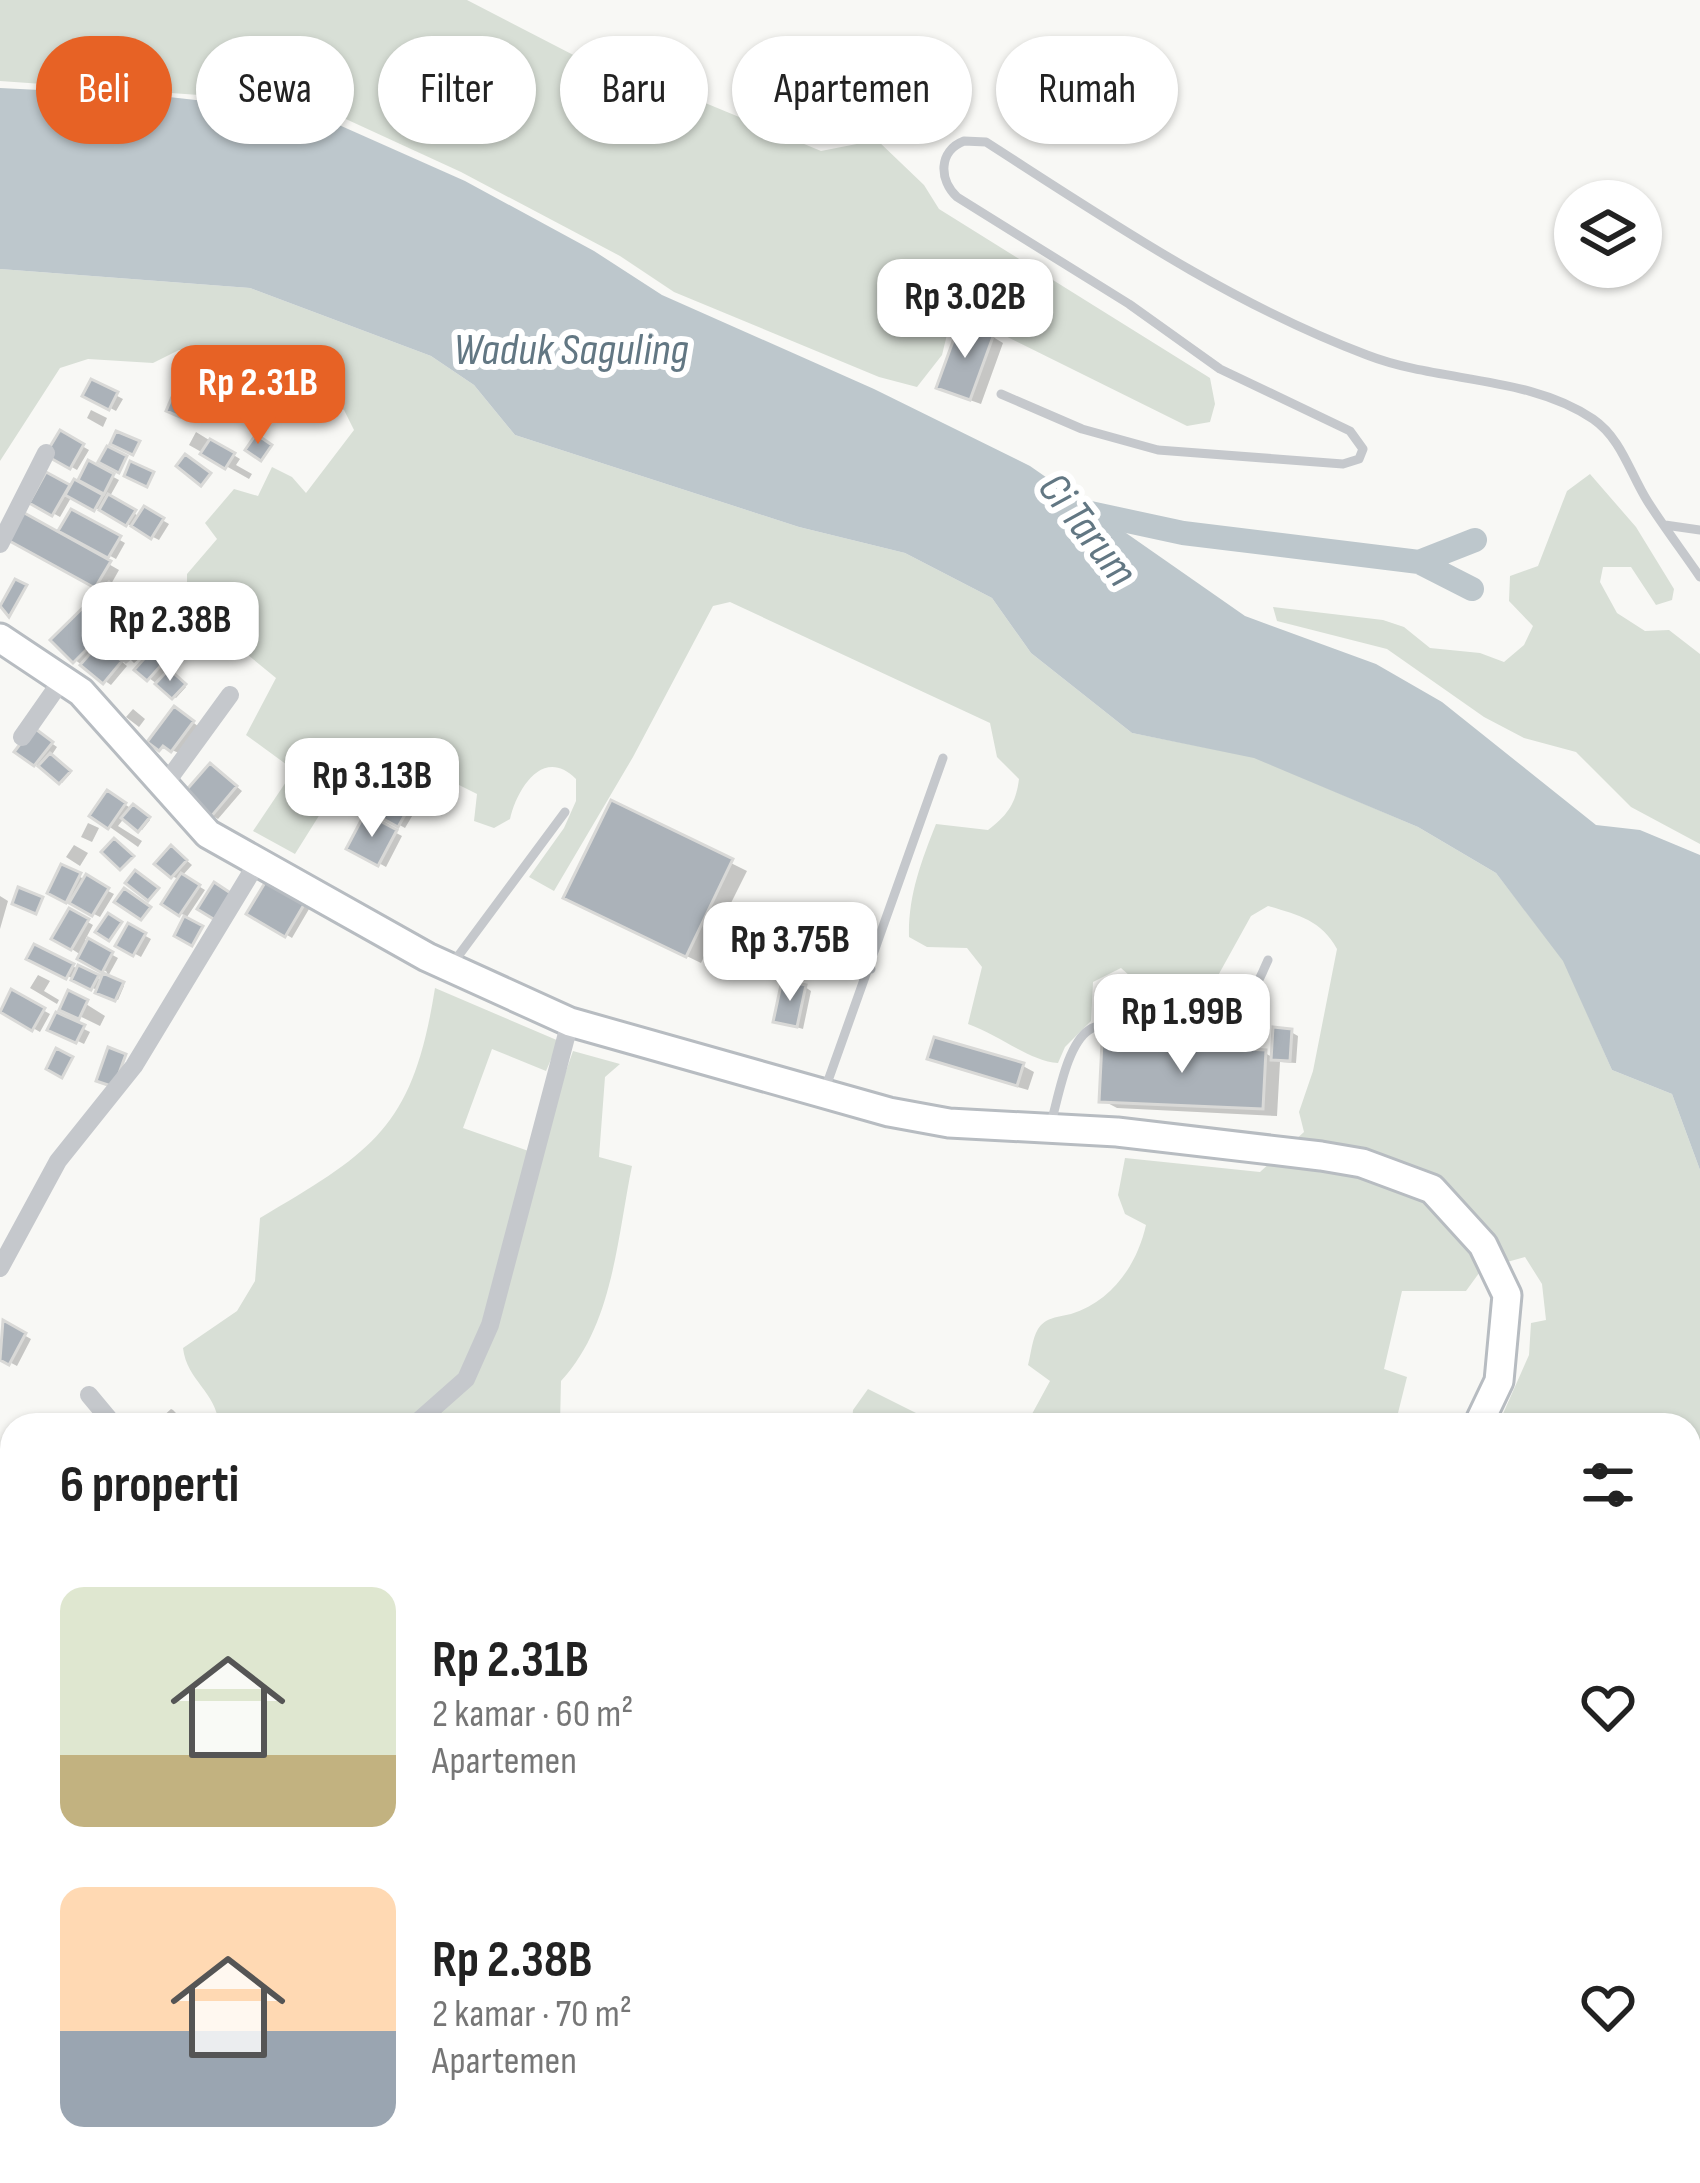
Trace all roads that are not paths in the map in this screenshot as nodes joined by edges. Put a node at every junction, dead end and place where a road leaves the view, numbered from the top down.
1 (1001, 394) dead end
2 (46, 453) dead end
3 (1665, 525) junction
4 (1700, 530) edge
5 (0, 544) edge
6 (1700, 577) edge
7 (0, 638) edge
8 (64, 677) junction
9 (230, 695) dead end
10 (22, 737) dead end
11 (943, 758) dead end
12 (164, 787) junction
13 (565, 812) dead end
14 (257, 863) junction
15 (726, 910) dead end
16 (1268, 960) dead end
17 (450, 967) junction
18 (871, 969) junction
19 (570, 1022) junction
20 (824, 1094) junction
21 (1048, 1131) junction
22 (0, 1268) edge
23 (89, 1395) dead end
24 (104, 1413) edge
25 (427, 1413) edge
26 (1484, 1413) edge

1 - 3 lane
2 - 5 street
3 - 4 lane
3 - 6 lane
7 - 8 street
8 - 10 street
8 - 12 street
9 - 12 street
11 - 18 lane
12 - 14 street
13 - 17 lane
14 - 17 street
14 - 22 street
15 - 18 lane
16 - 21 lane
17 - 19 street
18 - 20 lane
19 - 20 street
19 - 25 street
20 - 21 street
21 - 26 street
23 - 24 street

